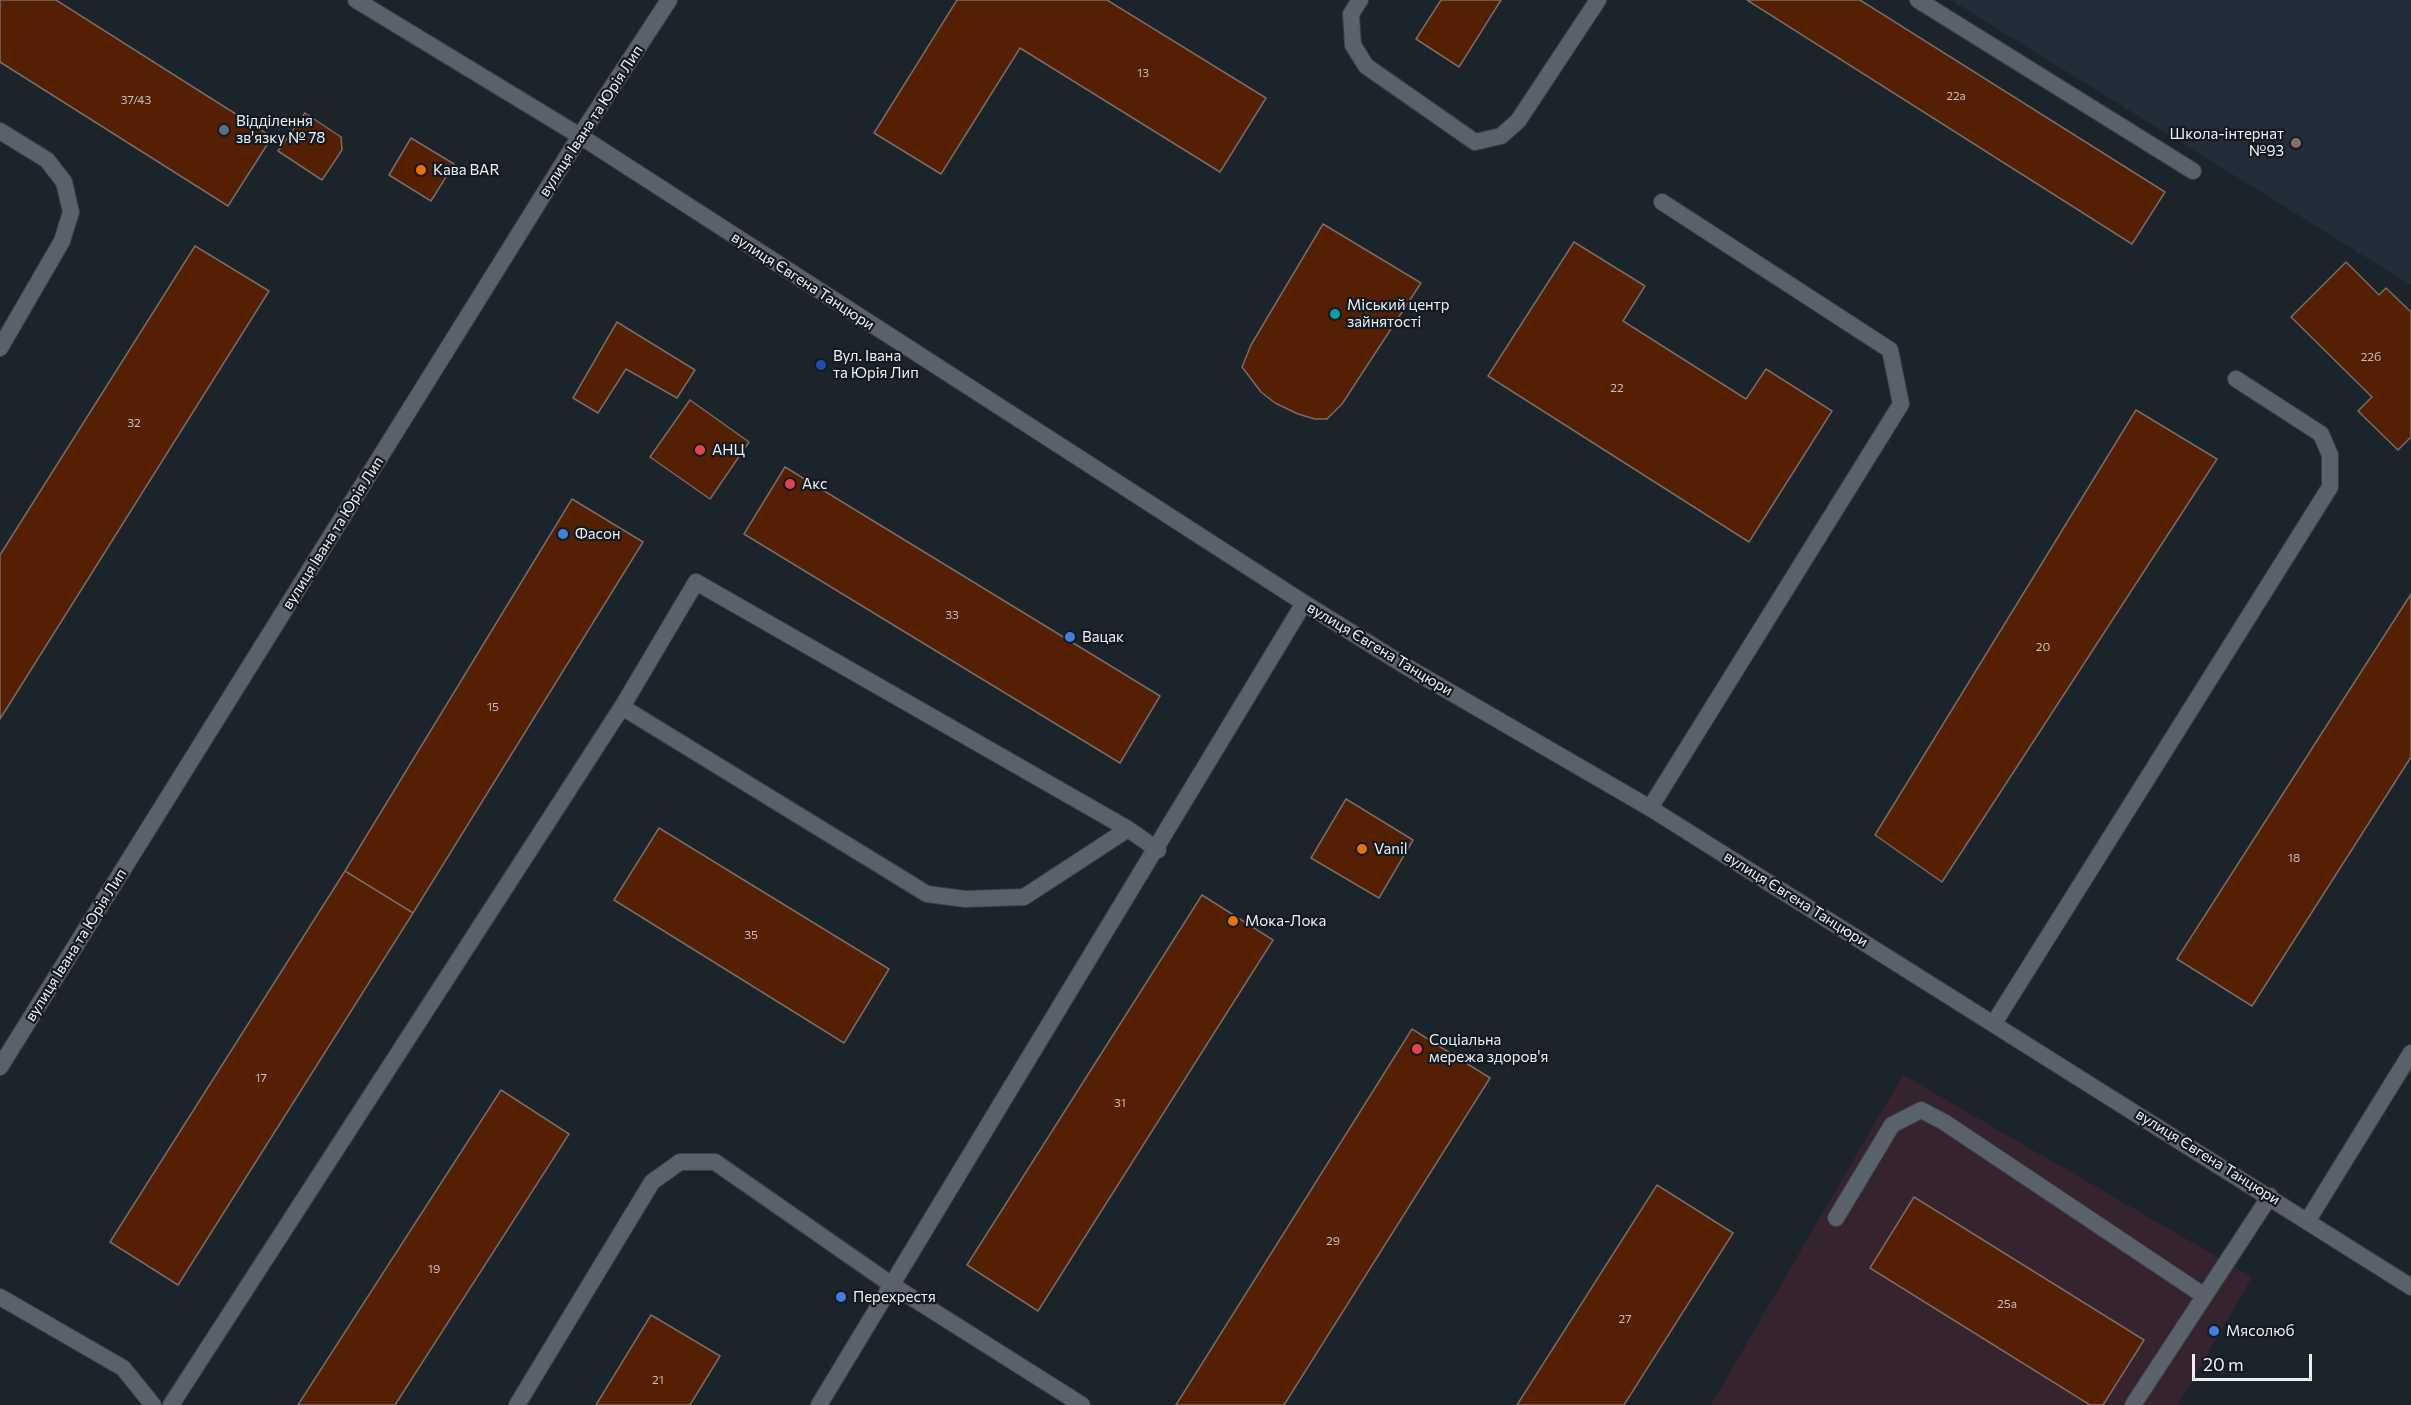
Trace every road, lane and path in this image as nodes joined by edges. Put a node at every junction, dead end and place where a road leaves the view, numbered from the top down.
1 (356, 0) edge
2 (669, 0) edge
3 (1359, 0) edge
4 (1598, 0) edge
5 (1918, 0) edge
6 (0, 131) edge
7 (580, 136) junction
8 (2193, 171) dead end
9 (1662, 202) dead end
10 (0, 348) edge
11 (2236, 379) dead end
12 (1304, 603) junction
13 (622, 707) junction
14 (1650, 808) junction
15 (1128, 829) junction
16 (1158, 850) junction
17 (1994, 1023) junction
18 (2411, 1053) edge
19 (0, 1067) edge
20 (2270, 1196) junction
21 (1836, 1218) dead end
22 (2308, 1220) junction
23 (892, 1285) junction
24 (2411, 1287) edge
25 (2203, 1295) junction
26 (0, 1297) edge
27 (153, 1405) edge
28 (171, 1405) edge
29 (517, 1405) edge
30 (819, 1405) edge
31 (1082, 1405) edge
32 (2133, 1405) edge

1 - 7 street, вулиця Євгена Танцюри
2 - 7 street, вулиця Івана та Юрія Лип
3 - 4 street
5 - 8 street
6 - 10 street
7 - 12 street, вулиця Євгена Танцюри
7 - 19 street, вулиця Івана та Юрія Лип
9 - 14 street
11 - 17 street
12 - 14 street, вулиця Євгена Танцюри
12 - 16 street
13 - 15 street
13 - 15 street
13 - 28 street
14 - 17 street, вулиця Євгена Танцюри
15 - 16 street
16 - 23 street
17 - 20 street, вулиця Євгена Танцюри
18 - 22 street
20 - 22 street, вулиця Євгена Танцюри
20 - 25 street
21 - 25 street
22 - 24 street, вулиця Євгена Танцюри
23 - 29 street
23 - 30 street
23 - 31 street
25 - 32 street
26 - 27 street

